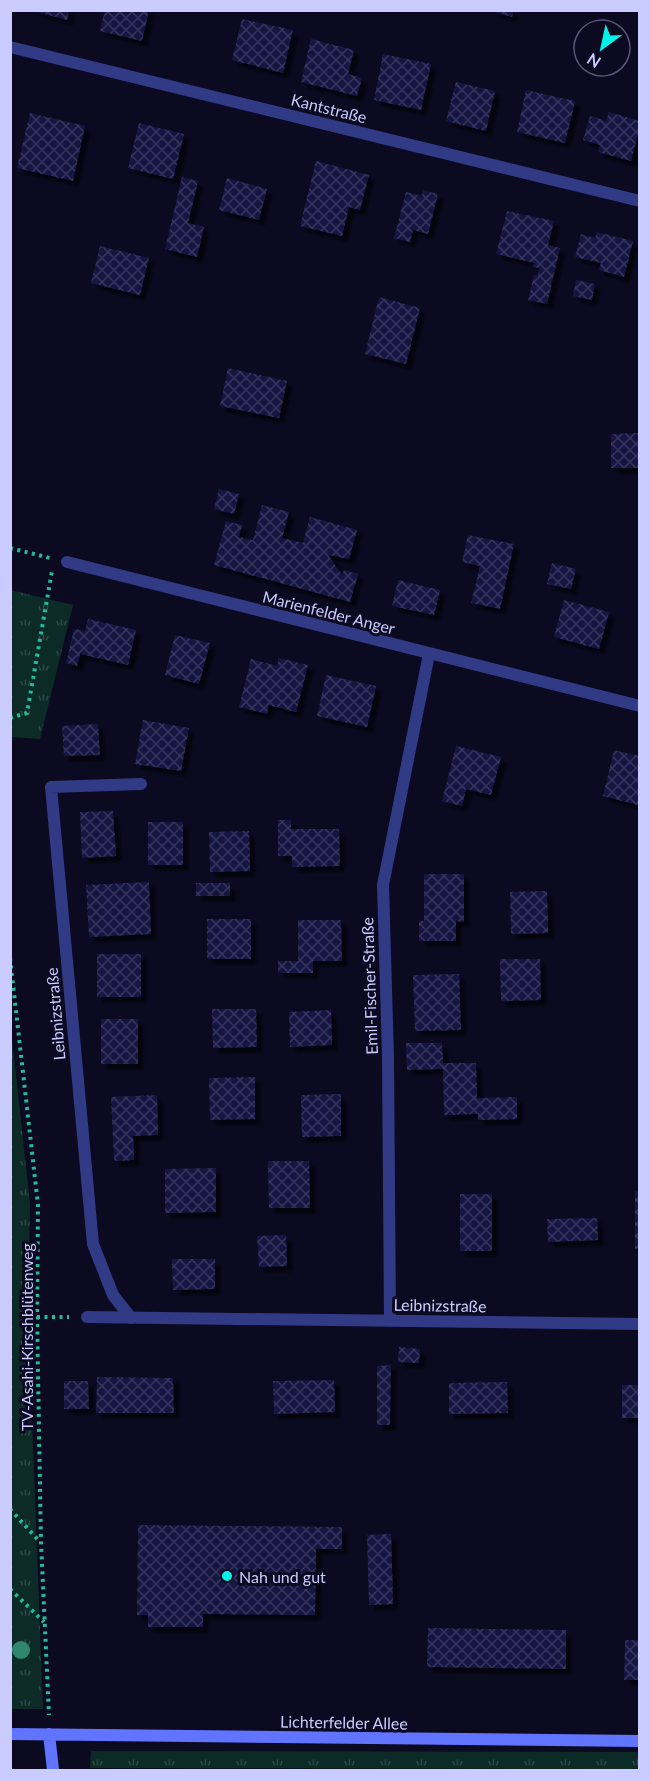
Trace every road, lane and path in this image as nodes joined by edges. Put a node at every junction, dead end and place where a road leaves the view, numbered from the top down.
1 (10, 47) edge
2 (639, 201) edge
3 (10, 548) edge
4 (61, 561) junction
5 (429, 654) junction
6 (639, 706) edge
7 (10, 718) edge
8 (141, 784) dead end
9 (10, 958) edge
10 (37, 1317) junction
11 (87, 1317) joint
12 (131, 1318) junction
13 (390, 1321) junction
14 (639, 1324) edge
15 (10, 1509) edge
16 (40, 1542) junction
17 (10, 1589) edge
18 (45, 1623) junction
19 (49, 1717) dead end
20 (10, 1734) edge
21 (49, 1734) junction
22 (639, 1741) edge
23 (53, 1770) edge

1 - 2 street, Kantstraße
3 - 4 path
4 - 5 street, Marienfelder Anger
4 - 7 path
5 - 6 street, Marienfelder Anger
5 - 13 street, Emil-Fischer-Straße
8 - 12 street, Leibnizstraße
9 - 10 path, TV-Asahi-Kirschblütenweg
10 - 11 path
10 - 16 path, TV-Asahi-Kirschblütenweg
11 - 12 street, Leibnizstraße
12 - 13 street, Leibnizstraße
13 - 14 street, Leibnizstraße
15 - 16 path
16 - 18 path, TV-Asahi-Kirschblütenweg
17 - 18 path
18 - 19 path, TV-Asahi-Kirschblütenweg
20 - 21 main road, Lichterfelder Allee
21 - 22 main road, Lichterfelder Allee
21 - 23 main road

